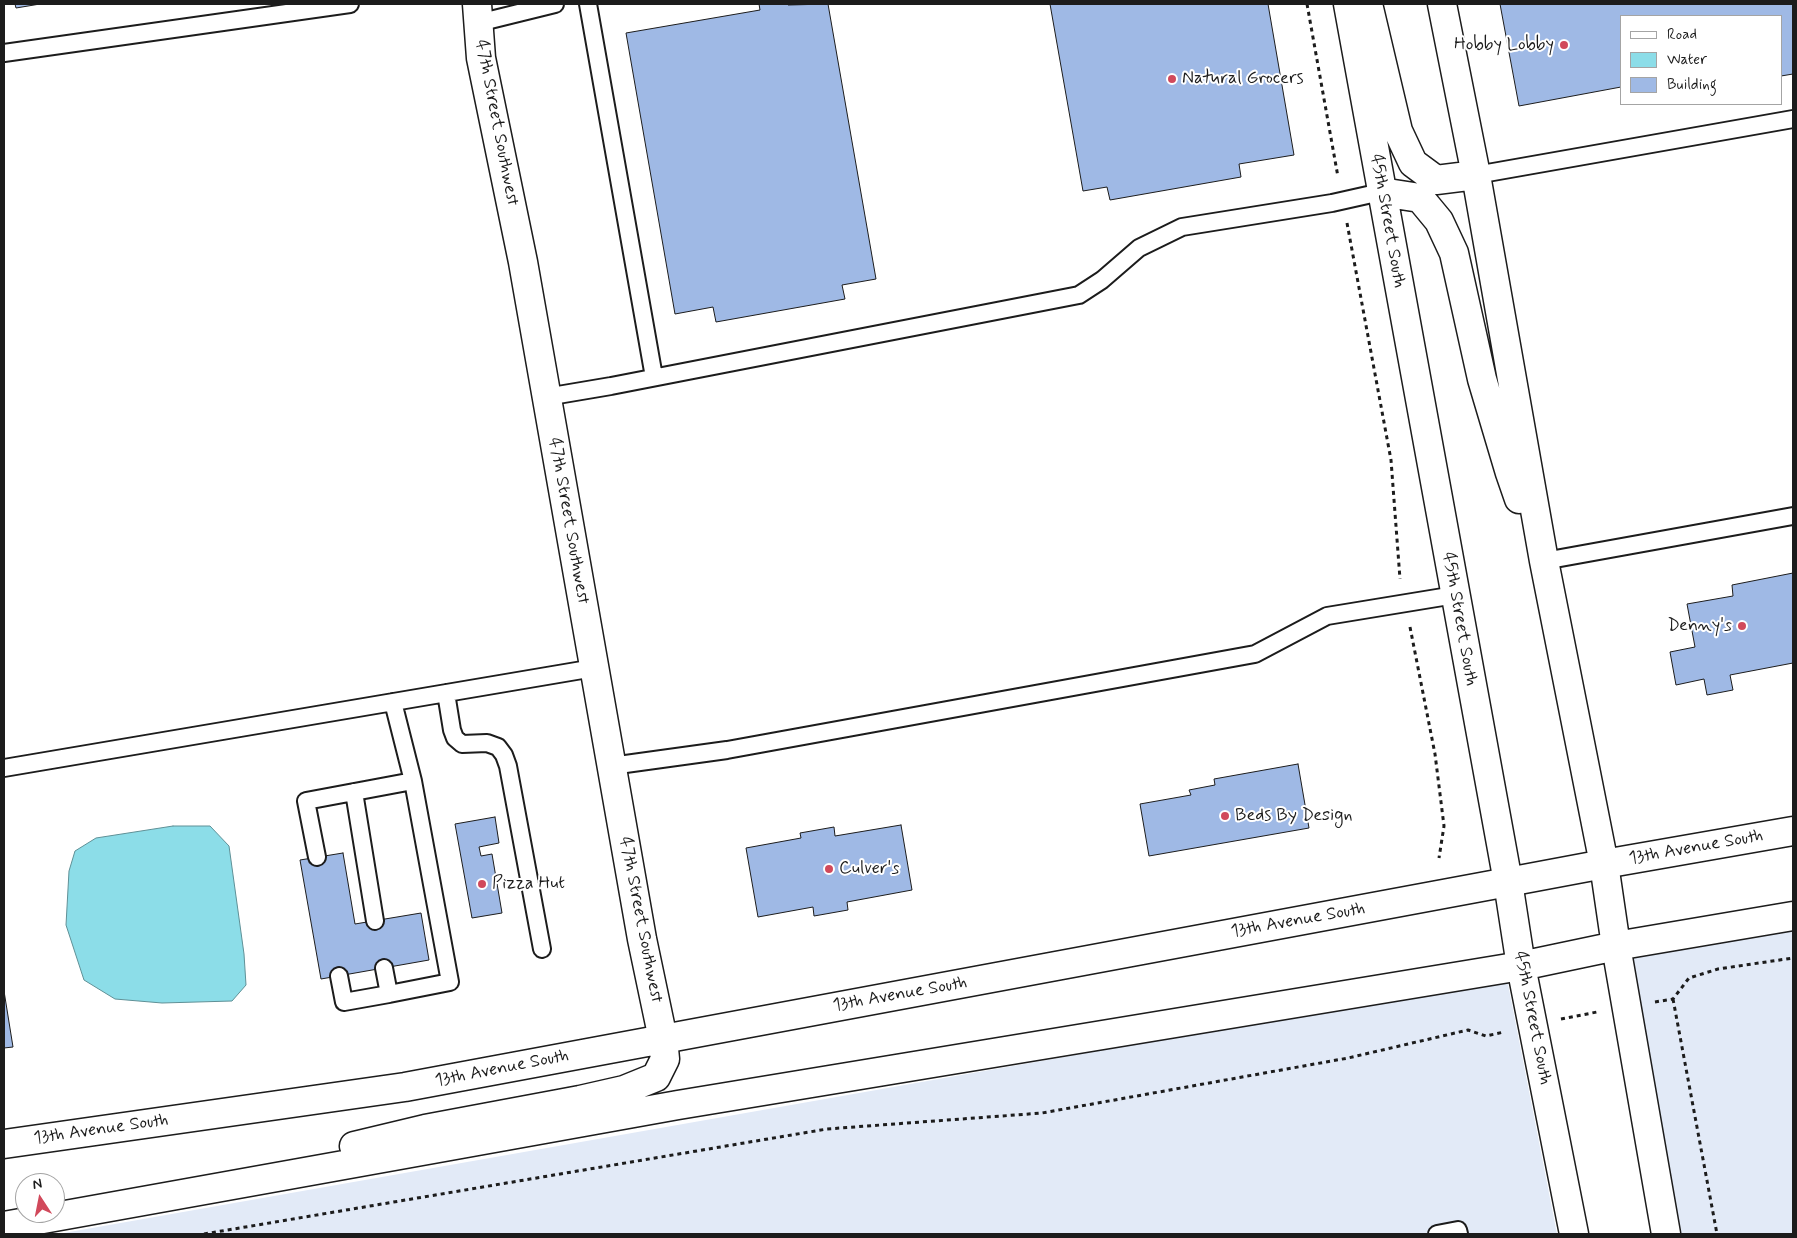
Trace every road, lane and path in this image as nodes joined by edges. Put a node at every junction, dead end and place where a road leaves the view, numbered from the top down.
1 (350, 4) edge
2 (555, 4) edge
3 (588, 4) edge
4 (1307, 4) edge
5 (1348, 4) edge
6 (1368, 4) edge
7 (1442, 4) edge
8 (478, 13) edge
9 (4, 53) edge
10 (1793, 119) edge
11 (1476, 175) junction
12 (1381, 192) junction
13 (1343, 201) junction
14 (654, 377) junction
15 (546, 397) junction
16 (1793, 516) edge
17 (1544, 561) junction
18 (1399, 573) dead end
19 (1455, 595) junction
20 (1414, 651) dead end
21 (594, 668) junction
22 (446, 693) junction
23 (393, 702) junction
24 (611, 766) junction
25 (4, 768) edge
26 (413, 781) junction
27 (354, 792) junction
28 (1793, 831) edge
29 (317, 857) dead end
30 (1439, 858) dead end
31 (1604, 864) junction
32 (1508, 882) junction
33 (1793, 916) edge
34 (375, 921) dead end
35 (1616, 946) junction
36 (542, 949) dead end
37 (1793, 958) edge
38 (1520, 966) junction
39 (384, 968) dead end
40 (339, 976) dead end
41 (389, 994) junction
42 (1673, 999) junction
43 (1627, 1007) junction
44 (1532, 1025) junction
45 (663, 1039) junction
46 (4, 1144) edge
47 (292, 1174) junction
48 (4, 1226) edge
49 (204, 1234) edge
50 (1437, 1234) edge
51 (1459, 1234) edge
52 (1574, 1234) edge
53 (1666, 1234) edge
54 (1717, 1234) edge

1 - 9 lane
2 - 8 lane
3 - 14 lane
4 - 13 path
5 - 12 main road, 45th Street South
6 - 11 main road
7 - 11 main road
8 - 15 main road, 47th Street Southwest
10 - 11 lane
11 - 17 main road
12 - 13 lane
12 - 17 main road
12 - 19 main road, 45th Street South
13 - 14 lane
13 - 18 path
14 - 15 lane
15 - 21 main road, 47th Street Southwest
16 - 17 lane
17 - 31 main road
19 - 24 lane
19 - 32 main road, 45th Street South
20 - 30 path
21 - 22 lane
21 - 24 main road, 47th Street Southwest
22 - 23 lane
22 - 36 lane
23 - 25 lane
23 - 26 lane
24 - 45 main road, 47th Street Southwest
26 - 27 lane
26 - 41 lane
27 - 29 lane
27 - 34 lane
28 - 31 main road, 13th Avenue South
31 - 32 main road, 13th Avenue South
31 - 35 main road
32 - 38 main road, 45th Street South
32 - 45 main road, 13th Avenue South
33 - 35 main road
35 - 38 main road
35 - 43 main road
37 - 42 path
38 - 44 main road, 45th Street South
38 - 47 main road
39 - 41 lane
40 - 41 lane
42 - 43 path
42 - 54 path
43 - 44 path
43 - 53 main road
44 - 49 path
44 - 52 main road, 45th Street South
45 - 46 main road, 13th Avenue South
45 - 47 main road, 47th Street Southwest
47 - 48 main road
50 - 51 lane

